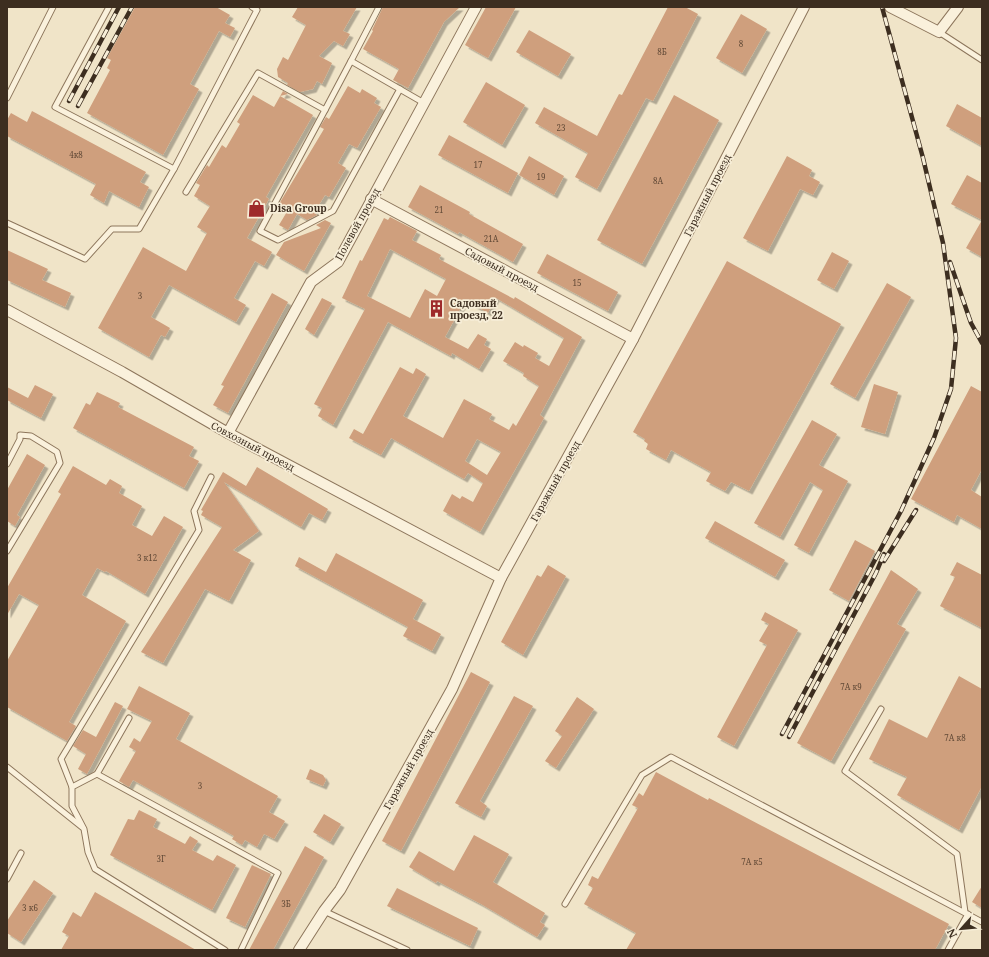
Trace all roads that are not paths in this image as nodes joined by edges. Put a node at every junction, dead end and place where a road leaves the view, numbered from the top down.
1 (53, 7) edge
2 (109, 7) edge
3 (252, 7) edge
4 (379, 7) edge
5 (476, 7) edge
6 (804, 7) edge
7 (890, 7) edge
8 (958, 7) edge
9 (939, 32) junction
10 (982, 60) edge
11 (351, 61) junction
12 (400, 89) junction
13 (7, 98) edge
14 (424, 103) junction
15 (325, 110) junction
16 (174, 169) junction
17 (186, 192) dead end
18 (371, 199) junction
19 (7, 223) edge
20 (7, 310) edge
21 (633, 339) junction
22 (228, 433) junction
23 (7, 464) edge
24 (211, 477) dead end
25 (7, 551) edge
26 (501, 578) junction
27 (881, 709) dead end
28 (129, 718) dead end
29 (7, 767) edge
30 (97, 774) junction
31 (72, 786) junction
32 (84, 829) junction
33 (21, 854) dead end
34 (7, 879) edge
35 (565, 904) dead end
36 (324, 911) junction
37 (967, 913) junction
38 (982, 922) edge
39 (225, 950) edge
40 (241, 950) edge
41 (299, 950) edge
42 (407, 950) edge
43 (948, 950) edge

1 - 13 lane
2 - 16 lane
3 - 16 lane
4 - 11 lane
5 - 14 street, Полевой проезд
6 - 21 street, Гаражный проезд
7 - 9 street
8 - 9 street
9 - 10 lane
11 - 12 lane
11 - 15 lane
12 - 14 lane
12 - 15 lane
14 - 18 street, Полевой проезд
15 - 17 lane
16 - 19 lane
18 - 21 street, Садовый проезд
18 - 22 street, Полевой проезд
20 - 22 street, Совхозный проезд
21 - 26 street, Гаражный проезд
22 - 26 street, Совхозный проезд
23 - 25 lane
24 - 31 lane
26 - 36 street, Гаражный проезд
27 - 37 lane
28 - 30 lane
29 - 32 lane
30 - 31 lane
30 - 40 lane
31 - 32 lane
32 - 39 lane
33 - 34 lane
35 - 37 lane
36 - 41 street, Гаражный проезд
36 - 42 lane
37 - 38 lane
37 - 43 lane

